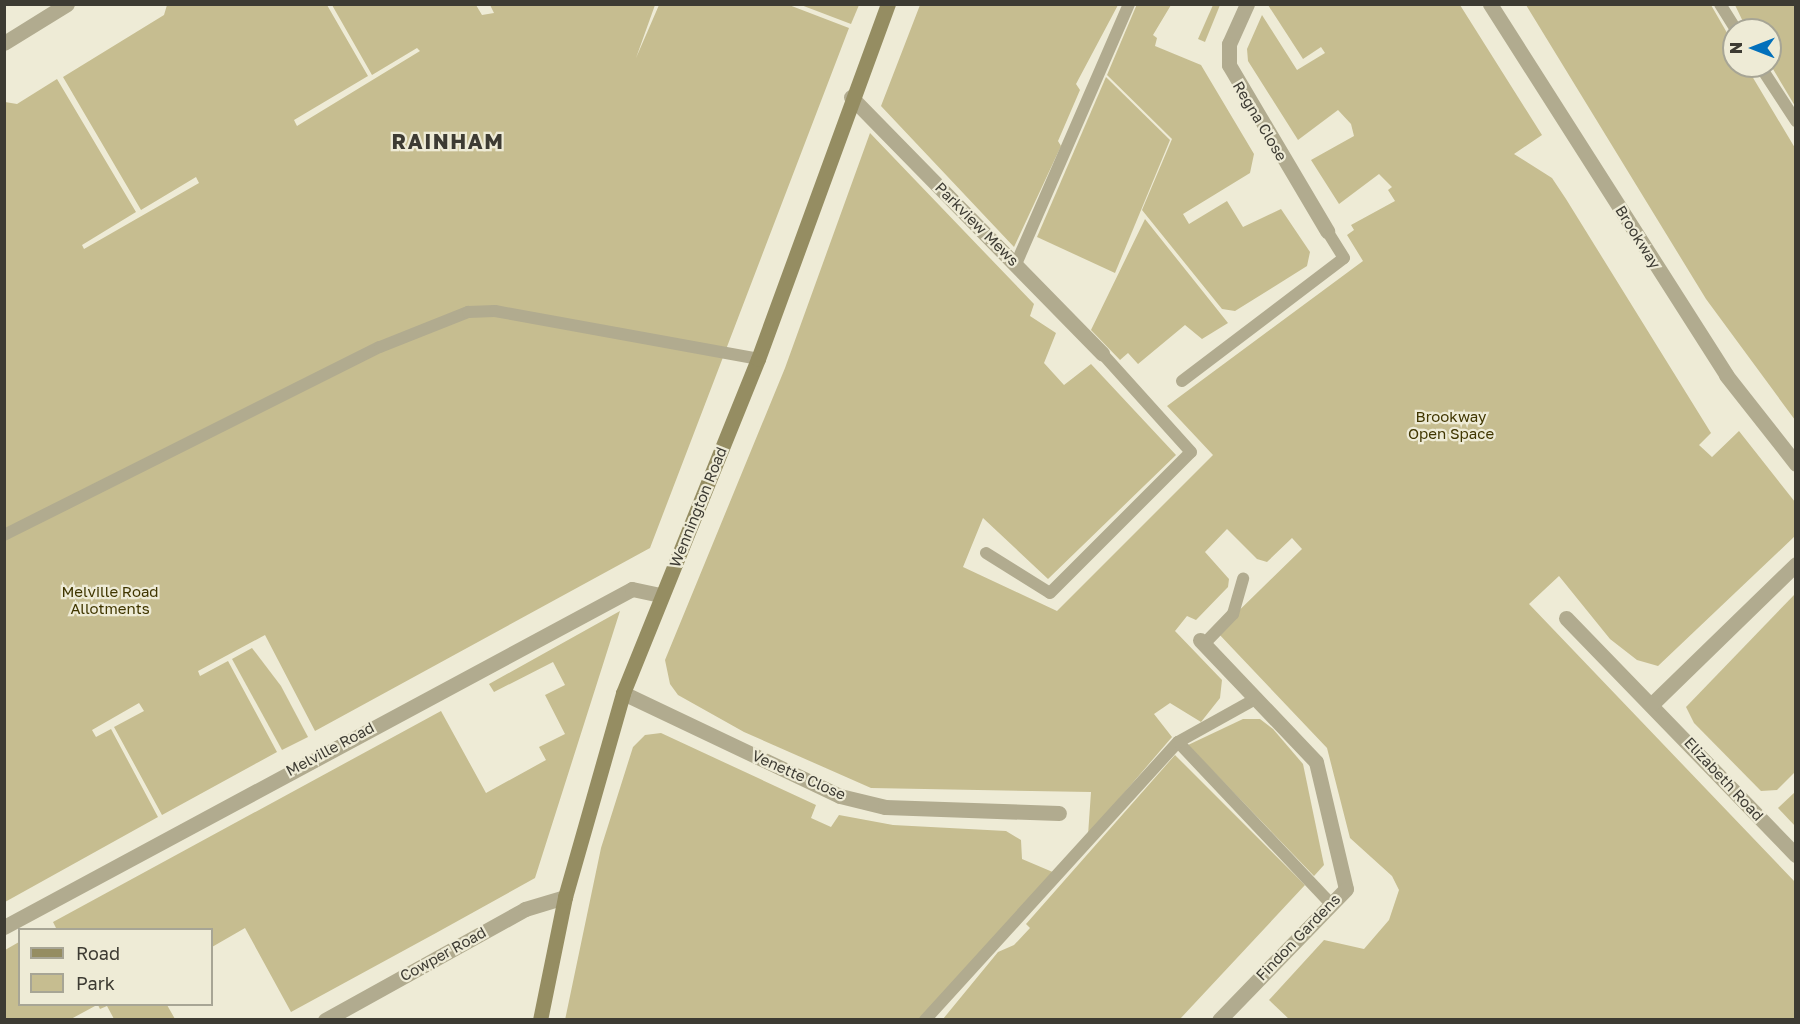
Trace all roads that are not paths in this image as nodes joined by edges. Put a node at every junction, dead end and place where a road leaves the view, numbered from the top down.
1 (67, 4) edge
2 (888, 4) edge
3 (1129, 4) edge
4 (1246, 4) edge
5 (1490, 4) edge
6 (1720, 4) edge
7 (1729, 18) edge
8 (4, 43) edge
9 (1768, 78) edge
10 (851, 97) junction
11 (1796, 121) edge
12 (1327, 231) joint
13 (1016, 264) junction
14 (1102, 353) joint
15 (758, 359) junction
16 (1182, 381) dead end
17 (1796, 464) edge
18 (4, 536) edge
19 (986, 553) dead end
20 (1796, 564) edge
21 (1243, 578) dead end
22 (661, 596) junction
23 (1566, 618) dead end
24 (1202, 642) joint
25 (623, 693) junction
26 (1257, 698) junction
27 (1653, 704) junction
28 (1178, 742) junction
29 (1059, 813) dead end
30 (1796, 855) edge
31 (565, 897) junction
32 (1330, 904) junction
33 (4, 927) edge
34 (325, 1020) edge
35 (540, 1020) edge
36 (925, 1020) edge
37 (1219, 1020) edge

1 - 8 street
2 - 10 main road, Wennington Road
3 - 13 lane
4 - 12 street, Regna Close
5 - 17 street, Brookway
6 - 7 lane
9 - 11 lane
10 - 13 street, Parkview Mews
10 - 15 main road, Wennington Road
12 - 16 lane
13 - 14 street, Parkview Mews
14 - 19 lane
15 - 18 lane
15 - 22 main road, Wennington Road
20 - 27 street
21 - 24 lane
22 - 25 main road, Wennington Road
22 - 33 street, Melville Road
23 - 27 street, Elizabeth Road
24 - 26 street, Findon Gardens
25 - 29 street, Venette Close
25 - 31 main road, Wennington Road
26 - 28 lane
26 - 32 street, Findon Gardens
27 - 30 street, Elizabeth Road
28 - 32 lane
28 - 36 lane
31 - 34 street, Cowper Road
31 - 35 main road, Wennington Road
32 - 37 street, Findon Gardens

